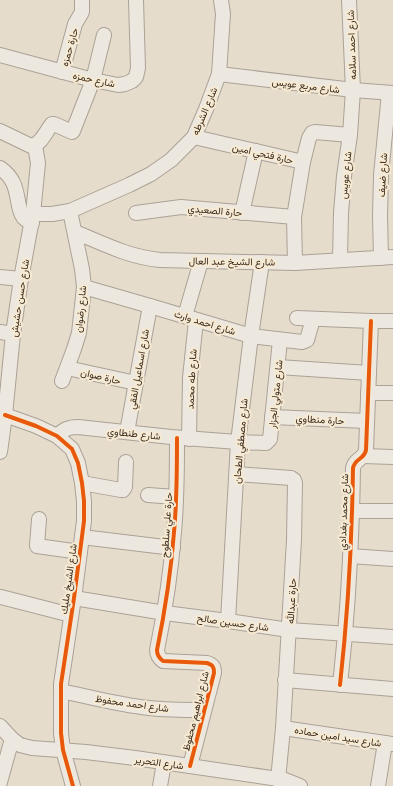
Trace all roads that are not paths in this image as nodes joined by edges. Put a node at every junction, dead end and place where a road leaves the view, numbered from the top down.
1 (82, 0) edge
2 (136, 0) edge
3 (221, 0) edge
4 (350, 0) edge
5 (104, 35) dead end
6 (0, 55) edge
7 (62, 72) junction
8 (219, 74) junction
9 (93, 80) junction
10 (353, 90) junction
11 (391, 93) edge
12 (0, 131) edge
13 (350, 135) junction
14 (194, 137) junction
15 (35, 146) junction
16 (256, 151) junction
17 (304, 162) junction
18 (0, 168) edge
19 (70, 211) junction
20 (136, 213) dead end
21 (242, 213) junction
22 (294, 217) junction
23 (33, 219) junction
24 (75, 232) junction
25 (387, 257) edge
26 (201, 260) junction
27 (340, 260) junction
28 (262, 262) junction
29 (295, 263) junction
30 (0, 277) edge
31 (21, 279) junction
32 (84, 287) junction
33 (150, 306) junction
34 (190, 318) junction
35 (297, 318) dead end
36 (313, 319) junction
37 (371, 321) junction
38 (393, 321) edge
39 (6, 333) edge
40 (251, 336) junction
41 (280, 340) junction
42 (278, 367) junction
43 (67, 368) junction
44 (369, 373) junction
45 (62, 381) dead end
46 (136, 384) junction
47 (368, 393) junction
48 (393, 393) edge
49 (4, 408) edge
50 (272, 417) junction
51 (367, 421) junction
52 (127, 432) junction
53 (57, 436) junction
54 (183, 438) junction
55 (238, 442) junction
56 (0, 452) edge
57 (363, 456) junction
58 (393, 457) edge
59 (126, 462) dead end
60 (236, 474) junction
61 (82, 483) junction
62 (148, 495) dead end
63 (176, 497) junction
64 (352, 511) junction
65 (393, 511) edge
66 (39, 519) dead end
67 (82, 537) junction
68 (173, 548) junction
69 (80, 552) junction
70 (350, 556) junction
71 (393, 559) edge
72 (1, 597) edge
73 (74, 598) junction
74 (165, 613) junction
75 (71, 616) junction
76 (228, 620) junction
77 (289, 630) junction
78 (346, 634) junction
79 (393, 637) edge
80 (285, 680) junction
81 (340, 685) junction
82 (393, 689) edge
83 (61, 691) junction
84 (204, 710) junction
85 (0, 726) edge
86 (282, 728) junction
87 (12, 739) junction
88 (389, 744) edge
89 (63, 750) junction
90 (4, 755) edge
91 (164, 763) junction
92 (190, 766) junction
93 (278, 780) junction
94 (0, 782) edge
95 (73, 786) edge
96 (160, 786) edge
97 (299, 786) edge
98 (378, 786) edge

1 - 7 street, حارة حمزه
2 - 9 street, شارع حمزه
3 - 8 street, شارع الشرطه
4 - 10 street, شارع احمد سلامه
5 - 9 street
6 - 7 street, شارع حمزه
7 - 9 street, شارع حمزه
8 - 10 street, شارع مربع عويس
8 - 14 street, شارع الشرطه
9 - 15 street
10 - 11 street, شارع مربع عويس
10 - 13 street, شارع عويس
11 - 25 street, شارع ضيف
12 - 15 street
13 - 17 street
13 - 27 street, شارع عويس
14 - 16 street, حارة فتحي امين
14 - 19 street, شارع الشرطه
15 - 23 street, شارع حسن حشيش
16 - 17 street, حارة فتحي امين
16 - 21 street
17 - 22 street, حارة فتحي امين
18 - 23 street
19 - 23 street, شارع الشرطه
19 - 24 street, شارع رضوان
20 - 21 street, حارة الصعيدي
21 - 22 street, حارة الصعيدي
22 - 29 street, حارة فتحي امين
23 - 31 street, شارع حسن حشيش
24 - 26 street, شارع الشيخ عبد العال
24 - 32 street, شارع رضوان
25 - 27 street, شارع الشيخ عبد العال
26 - 28 street, شارع الشيخ عبد العال
26 - 34 street, شارع طه محمد
27 - 29 street, شارع الشيخ عبد العال
28 - 29 street, شارع الشيخ عبد العال
28 - 40 street, شارع مصطفي الطحان
30 - 31 street
31 - 39 street, شارع حسن حشيش
32 - 33 street, شارع احمد وارث
32 - 43 street, شارع رضوان
33 - 34 street, شارع احمد وارث
33 - 46 street, شارع اسماعيل الفقي
34 - 40 street, شارع احمد وارث
34 - 54 street, شارع طه محمد
35 - 36 street
36 - 37 street
36 - 41 street, شارع احمد وارث
37 - 38 street
37 - 44 street, شارع محمد بغدادي
39 - 49 street, شارع حسن حشيش
40 - 41 street, شارع احمد وارث
40 - 55 street, شارع مصطفي الطحان
41 - 42 street, شارع متولي الجزار
42 - 44 street
42 - 50 street, شارع متولي الجزار
43 - 45 street, شارع رضوان
43 - 46 street, حارة صوان
44 - 47 street, شارع محمد بغدادي
46 - 52 street, شارع اسماعيل الفقي
47 - 48 street
47 - 51 street, شارع محمد بغدادي
49 - 53 street, شارع الشيخ مليك
49 - 56 street, شارع حسن حشيش
50 - 51 street, حارة منطاوي
50 - 55 street, شارع متولي الجزار
51 - 57 street, شارع محمد بغدادي
52 - 53 street, شارع طنطاوي
52 - 54 street, شارع طنطاوي
53 - 61 street, شارع الشيخ مليك
54 - 55 street, شارع طنطاوي
54 - 63 street, حارة علي سلطوح
55 - 60 street, شارع مصطفي الطحان
57 - 58 street
57 - 64 street, شارع محمد بغدادي
59 - 61 street
60 - 76 street, شارع مصطفي الطحان
60 - 77 street, حارة عبدالله
61 - 67 street, شارع الشيخ مليك
62 - 63 street
63 - 68 street, حارة علي سلطوح
64 - 65 street
64 - 70 street, شارع محمد بغدادي
66 - 69 street
67 - 68 street
67 - 69 street, شارع الشيخ مليك
68 - 74 street, حارة علي سلطوح
69 - 73 street, شارع الشيخ مليك
70 - 71 street
70 - 78 street, شارع محمد بغدادي
72 - 75 street
73 - 74 street, شارع حسين صالح
73 - 75 street, شارع الشيخ مليك
74 - 76 street, شارع حسين صالح
74 - 84 street, شارع ابراهيم محفوظ
75 - 83 street, شارع الشيخ مليك
76 - 77 street, شارع حسين صالح
77 - 78 street, شارع حسين صالح
77 - 80 street, حارة عبدالله
78 - 79 street, شارع حسين صالح
78 - 81 street, شارع محمد بغدادي
80 - 81 street
80 - 86 street, حارة عبدالله
81 - 82 street
83 - 84 street, شارع احمد محفوظ
83 - 89 street, شارع الشيخ مليك
84 - 92 street, شارع ابراهيم محفوظ
85 - 87 street
86 - 88 street, شارع سيد امين حماده
86 - 93 street, حارة عبدالله
87 - 89 street, شارع التحرير
87 - 90 street
88 - 98 street
89 - 91 street, شارع التحرير
89 - 95 street, شارع الشيخ مليك
90 - 94 street
91 - 92 street, شارع التحرير
91 - 96 street
92 - 93 street, شارع التحرير
93 - 97 street, شارع التحرير

